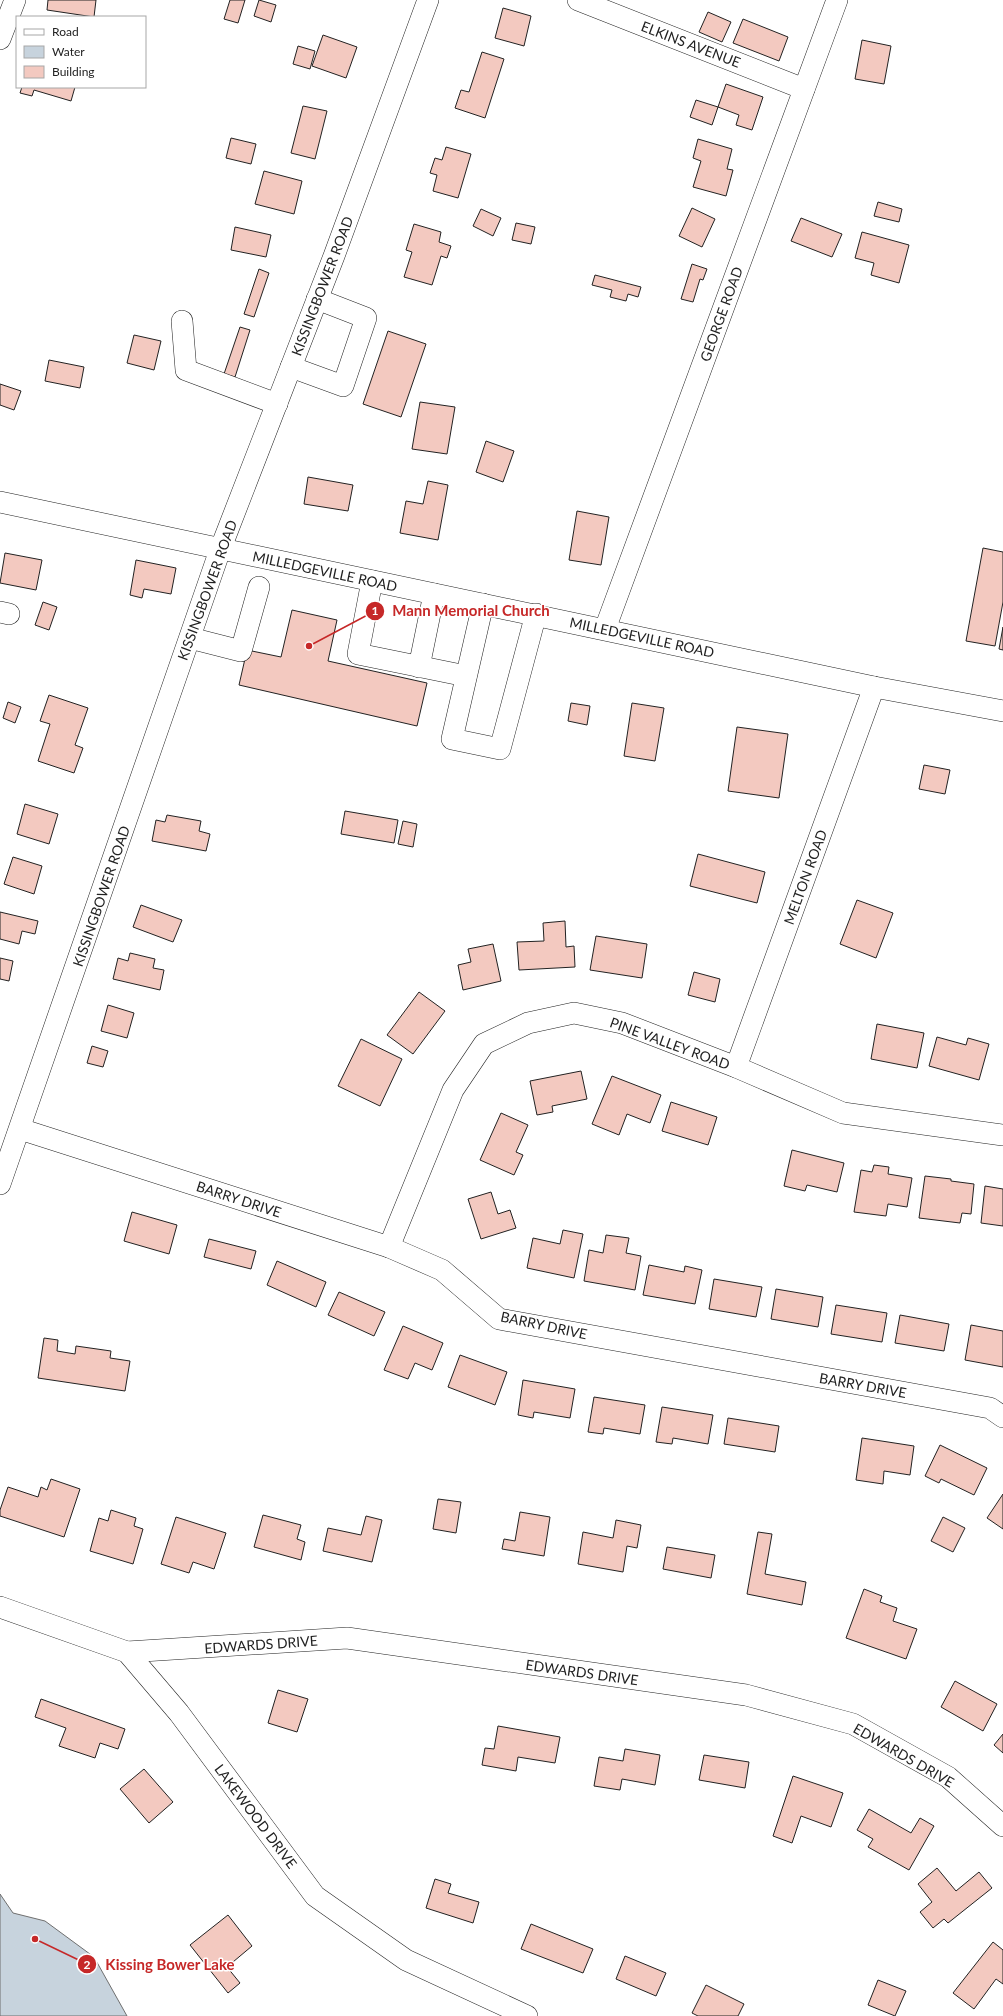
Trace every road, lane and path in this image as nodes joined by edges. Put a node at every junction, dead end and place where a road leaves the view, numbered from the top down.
1 (15, 0) edge
2 (428, 0) edge
3 (578, 0) edge
4 (837, 0) edge
5 (0, 39) edge
6 (804, 89) junction
7 (317, 299) junction
8 (182, 321) dead end
9 (291, 367) junction
10 (277, 404) junction
11 (0, 502) edge
12 (220, 550) junction
13 (372, 581) junction
14 (260, 587) dead end
15 (434, 594) junction
16 (483, 604) junction
17 (536, 614) junction
18 (605, 629) junction
19 (190, 638) junction
20 (419, 667) junction
21 (466, 676) junction
22 (874, 687) junction
23 (1003, 710) edge
24 (736, 1067) junction
25 (20, 1130) junction
26 (1003, 1135) edge
27 (0, 1184) edge
28 (389, 1247) junction
29 (1003, 1417) edge
30 (0, 1607) edge
31 (127, 1652) junction
32 (1003, 1826) edge
33 (527, 2016) edge

1 - 5 street
2 - 7 street, KISSINGBOWER ROAD
3 - 6 street, ELKINS AVENUE
4 - 6 street, GEORGE ROAD
6 - 18 street, GEORGE ROAD
7 - 9 street, KISSINGBOWER ROAD
7 - 9 street
8 - 10 street
9 - 10 street, KISSINGBOWER ROAD
10 - 12 street, KISSINGBOWER ROAD
11 - 12 street, MILLEDGEVILLE ROAD
12 - 13 street, MILLEDGEVILLE ROAD
12 - 19 street, KISSINGBOWER ROAD
13 - 15 street, MILLEDGEVILLE ROAD
13 - 20 street
14 - 19 street
15 - 16 street, MILLEDGEVILLE ROAD
15 - 20 street
16 - 17 street, MILLEDGEVILLE ROAD
16 - 21 street
17 - 18 street, MILLEDGEVILLE ROAD
17 - 21 street
18 - 22 street, MILLEDGEVILLE ROAD
19 - 25 street, KISSINGBOWER ROAD
20 - 21 street
22 - 23 street, MILLEDGEVILLE ROAD
22 - 24 street, MELTON ROAD
24 - 26 street, PINE VALLEY ROAD
24 - 28 street, PINE VALLEY ROAD
25 - 27 street, KISSINGBOWER ROAD
25 - 28 street, BARRY DRIVE
28 - 29 street, BARRY DRIVE
30 - 31 street
31 - 32 street, EDWARDS DRIVE
31 - 33 street, LAKEWOOD DRIVE

